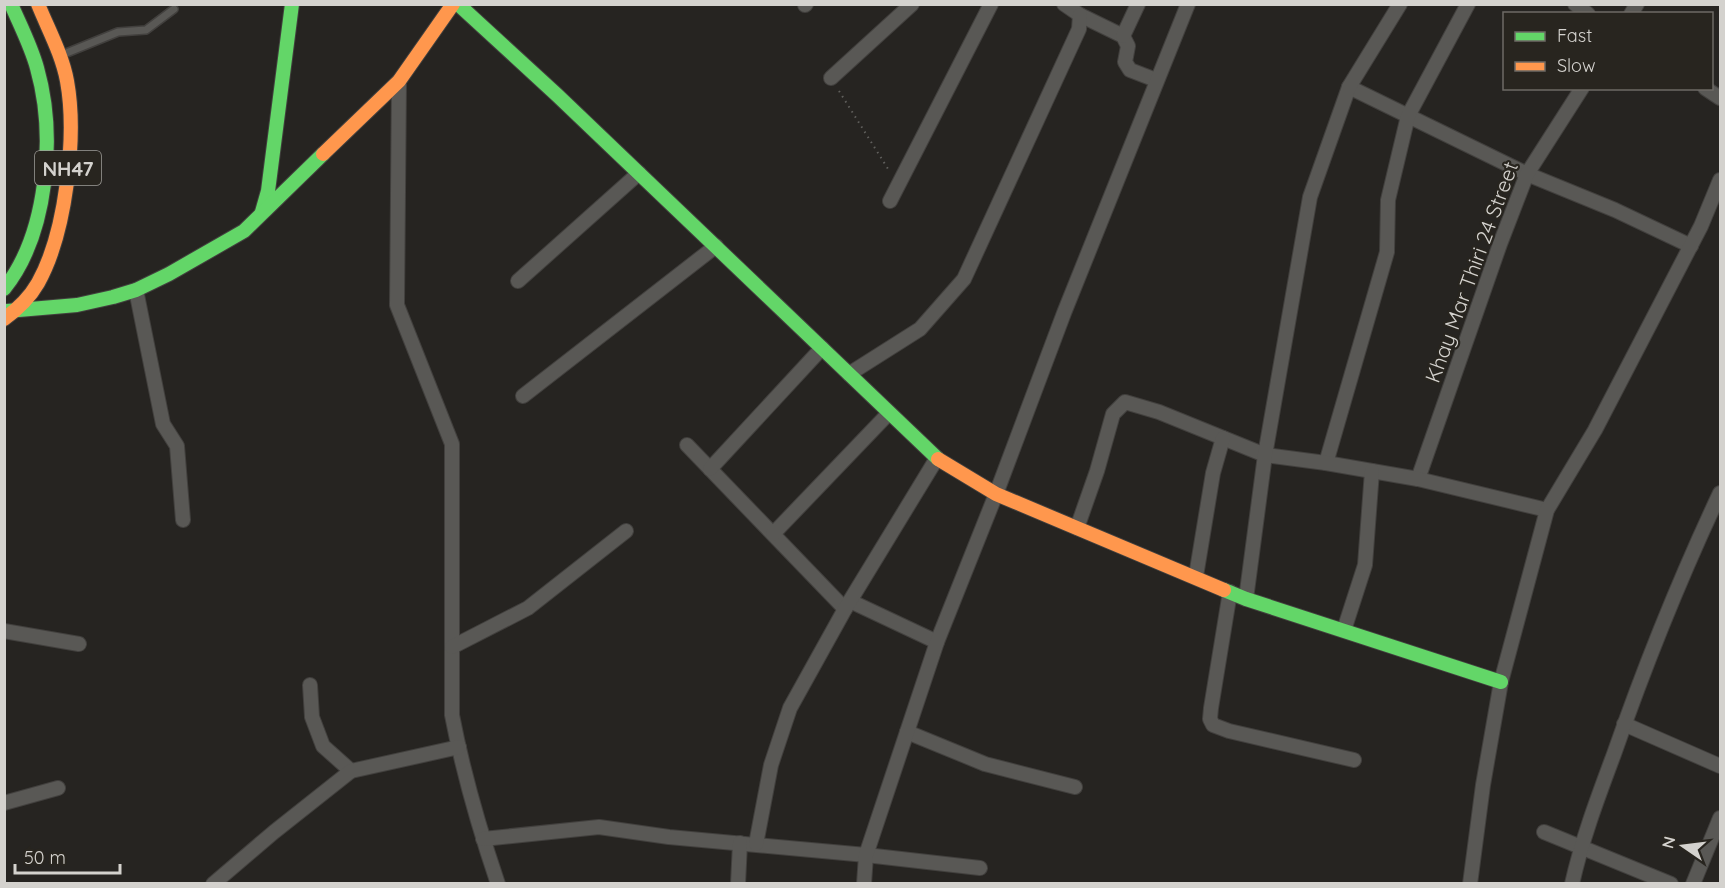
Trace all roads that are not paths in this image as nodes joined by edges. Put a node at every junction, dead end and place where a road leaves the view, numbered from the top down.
1 (11, 4) edge
2 (38, 4) edge
3 (292, 4) edge
4 (453, 4) edge
5 (458, 4) edge
6 (912, 4) edge
7 (992, 4) edge
8 (1064, 4) edge
9 (1138, 4) edge
10 (1188, 4) edge
11 (1400, 4) edge
12 (1468, 4) edge
13 (174, 9) dead end
14 (1080, 15) junction
15 (1123, 36) junction
16 (59, 56) junction
17 (831, 78) road end
18 (1156, 80) junction
19 (399, 81) junction
20 (1349, 87) junction
21 (1581, 90) edge
22 (1408, 116) junction
23 (639, 173) junction
24 (1527, 174) junction
25 (1720, 180) edge
26 (890, 201) dead end
27 (261, 215) junction
28 (716, 246) junction
29 (1691, 246) junction
30 (518, 281) dead end
31 (4, 289) edge
32 (136, 290) junction
33 (8, 314) edge
34 (822, 348) junction
35 (849, 374) junction
36 (523, 396) dead end
37 (889, 413) junction
38 (1223, 438) junction
39 (687, 445) dead end
40 (1264, 454) junction
41 (937, 458) junction
42 (1326, 463) junction
43 (710, 469) junction
44 (1372, 471) junction
45 (1418, 479) junction
46 (1720, 493) edge
47 (996, 494) junction
48 (1547, 510) junction
49 (183, 520) dead end
50 (1077, 528) junction
51 (626, 531) dead end
52 (773, 534) junction
53 (1196, 576) junction
54 (1230, 592) junction
55 (1246, 599) junction
56 (847, 605) junction
57 (1344, 630) junction
58 (4, 631) edge
59 (937, 642) junction
60 (79, 644) dead end
61 (452, 647) junction
62 (1501, 682) junction
63 (310, 685) dead end
64 (1624, 724) junction
65 (907, 732) junction
66 (459, 747) junction
67 (1354, 760) dead end
68 (1720, 766) edge
69 (351, 771) junction
70 (1075, 787) dead end
71 (58, 788) dead end
72 (4, 803) edge
73 (1720, 818) edge
74 (1544, 832) dead end
75 (483, 839) junction
76 (740, 843) junction
77 (756, 844) junction
78 (1580, 847) junction
79 (866, 855) junction
80 (980, 868) dead end
81 (213, 884) edge
82 (498, 884) edge
83 (738, 884) edge
84 (864, 884) edge
85 (1470, 884) edge
86 (1572, 884) edge
87 (1671, 884) edge
88 (1693, 884) edge

1 - 31 main road, NH47
2 - 16 main road, NH47
3 - 27 main road
4 - 19 main road
5 - 23 main road
6 - 17 street
7 - 26 street
8 - 14 street
9 - 15 street
10 - 18 street
11 - 20 street
12 - 22 street
13 - 16 lane
14 - 15 street
14 - 35 street
15 - 18 street
16 - 33 main road, NH47
18 - 47 street
19 - 27 main road
19 - 61 street
20 - 22 street
20 - 40 street
21 - 24 street, Khay Mar Thiri 24 Street
22 - 24 street
22 - 42 street
23 - 28 main road
23 - 30 street
24 - 29 street
24 - 45 street, Khay Mar Thiri 24 Street
25 - 29 street
27 - 32 main road
28 - 34 main road
28 - 36 street
29 - 48 street
32 - 33 main road
32 - 49 street
34 - 35 main road
34 - 43 street
35 - 37 main road
37 - 41 main road
37 - 52 street
38 - 40 street
38 - 50 street
38 - 53 street
39 - 43 street
40 - 42 street
40 - 55 street
41 - 47 main road
41 - 56 street
42 - 44 street
43 - 52 street
44 - 45 street
44 - 57 street
45 - 48 street
46 - 64 street
47 - 50 main road
47 - 59 street
48 - 62 street
50 - 53 main road
51 - 61 street
52 - 56 street
53 - 54 main road
54 - 55 main road
54 - 67 street
55 - 57 main road
56 - 59 street
56 - 77 street
57 - 62 main road
58 - 60 street
59 - 65 street
61 - 66 street
62 - 85 street
63 - 69 street
64 - 68 street
64 - 78 street
65 - 70 street
65 - 79 street
66 - 69 street
66 - 75 street
69 - 81 street
71 - 72 street
73 - 88 street
74 - 78 street
75 - 76 street
75 - 82 street
76 - 77 street
76 - 83 street
77 - 79 street
78 - 86 street
78 - 87 street
79 - 80 street
79 - 84 street

